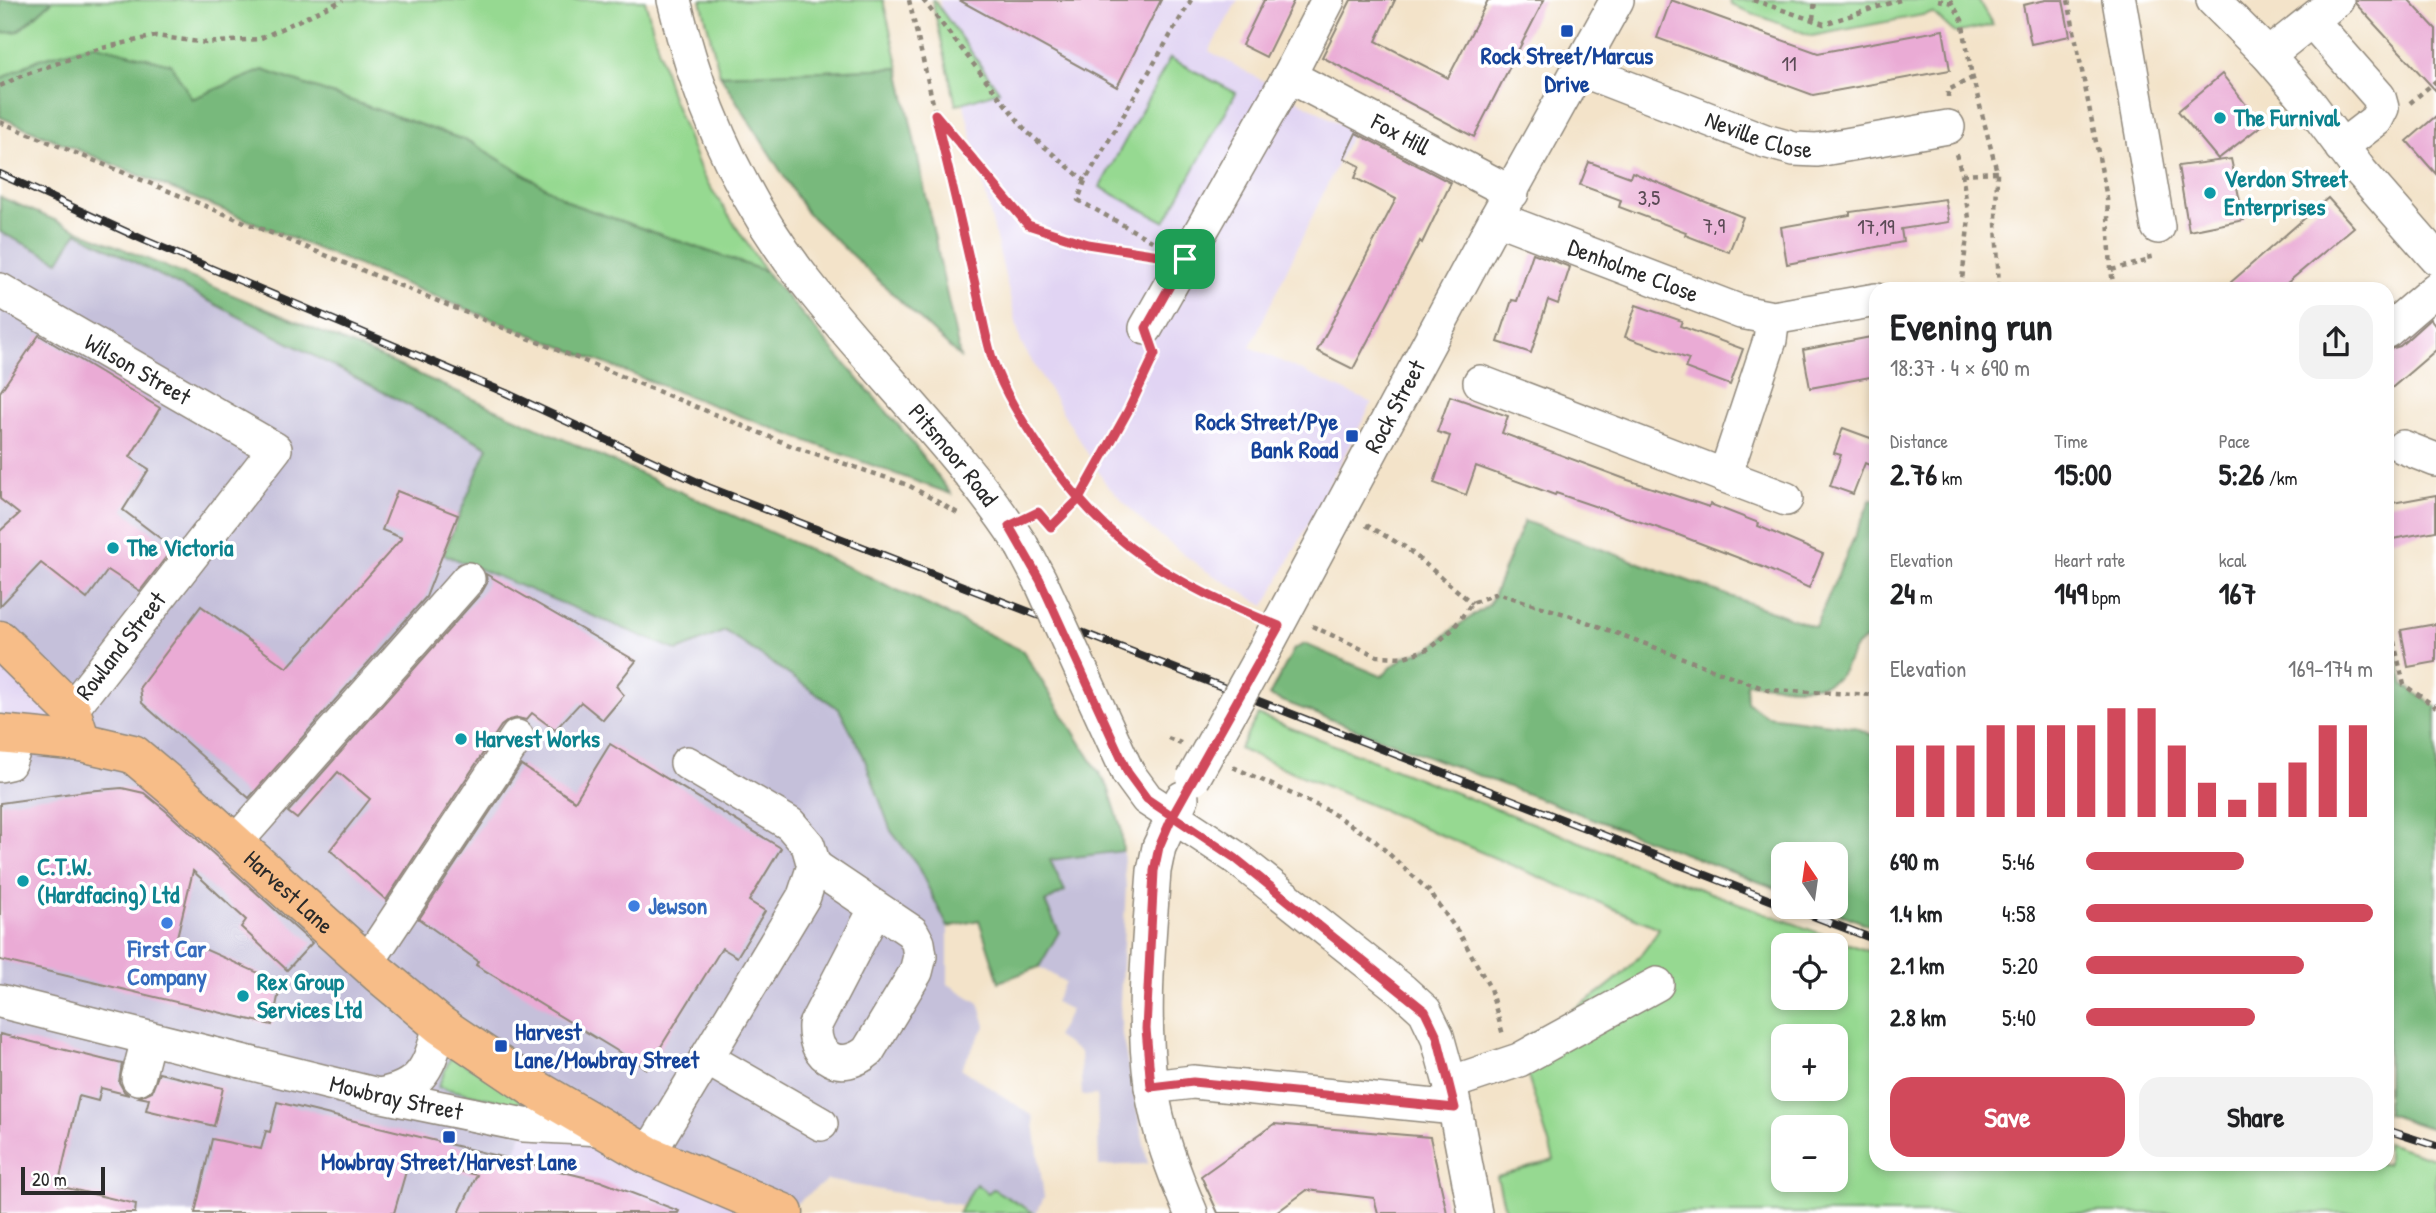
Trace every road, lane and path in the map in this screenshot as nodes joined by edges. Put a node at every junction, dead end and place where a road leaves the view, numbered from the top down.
1 (343, 0) edge
2 (674, 0) edge
3 (909, 0) edge
4 (923, 0) edge
5 (1191, 0) edge
6 (1328, 0) edge
7 (1617, 0) edge
8 (1753, 0) edge
9 (1815, 0) edge
10 (1900, 0) edge
11 (1938, 0) edge
12 (2068, 0) edge
13 (2119, 0) edge
14 (2213, 0) edge
15 (2337, 0) edge
16 (1952, 2) edge
17 (1813, 19) junction
18 (2312, 20) junction
19 (2268, 55) junction
20 (1579, 69) junction
21 (1289, 76) junction
22 (1972, 78) junction
23 (0, 86) edge
24 (935, 114) junction
25 (0, 122) edge
26 (1948, 127) junction
27 (2340, 147) junction
28 (1997, 172) junction
29 (1962, 174) junction
30 (1085, 181) junction
31 (1504, 205) junction
32 (2158, 227) joint
33 (2436, 258) edge
34 (1185, 259) junction
35 (2111, 270) junction
36 (1962, 282) edge
37 (1999, 282) edge
38 (2113, 282) edge
39 (0, 289) edge
40 (2436, 289) edge
41 (1869, 301) edge
42 (1773, 318) junction
43 (2394, 325) edge
44 (1146, 328) joint
45 (1480, 382) dead end
46 (2403, 447) dead end
47 (275, 449) joint
48 (2436, 460) edge
49 (1725, 476) junction
50 (1079, 499) junction
51 (1786, 499) dead end
52 (1340, 511) junction
53 (967, 518) dead end
54 (1016, 536) junction
55 (468, 579) dead end
56 (1472, 603) junction
57 (1276, 630) junction
58 (0, 640) edge
59 (2394, 642) edge
60 (1869, 695) edge
61 (2436, 707) edge
62 (76, 726) junction
63 (517, 737) dead end
64 (1168, 738) dead end
65 (6, 745) edge
66 (687, 763) dead end
67 (1192, 764) junction
68 (1229, 765) dead end
69 (1173, 815) junction
70 (235, 843) junction
71 (814, 866) junction
72 (876, 908) dead end
73 (367, 963) junction
74 (1657, 984) dead end
75 (0, 1001) edge
76 (440, 1025) junction
77 (148, 1039) junction
78 (706, 1058) junction
79 (1510, 1063) junction
80 (138, 1078) dead end
81 (1151, 1087) junction
82 (378, 1095) junction
83 (1452, 1096) junction
84 (821, 1124) dead end
85 (601, 1129) junction
86 (648, 1155) junction
87 (763, 1209) edge
88 (1191, 1213) edge
89 (1475, 1213) edge

1 - 23 path
2 - 54 street, Pitsmoor Road
3 - 24 path
4 - 30 path
5 - 30 path
6 - 21 street
7 - 20 street, Rock Street
8 - 17 path
9 - 17 path
10 - 17 path
11 - 16 path
12 - 35 path
13 - 32 street
14 - 19 street
15 - 18 street
16 - 22 path
18 - 19 street
18 - 27 street
19 - 27 street
20 - 26 street, Neville Close
20 - 31 street, Rock Street
21 - 31 street, Fox Hill
21 - 34 street
22 - 26 path
22 - 28 path
24 - 34 path
24 - 50 path
25 - 53 path
26 - 29 path
27 - 33 street
28 - 29 path
28 - 37 path
29 - 36 path
30 - 34 path
31 - 42 street, Denholme Close
31 - 52 street, Rock Street
32 - 35 path
34 - 44 street
35 - 38 path
39 - 47 street, Wilson Street
40 - 43 street
41 - 42 street, Denholme Close
42 - 49 street
44 - 50 path
45 - 49 street
46 - 48 street
47 - 62 street, Rowland Street
49 - 51 street
50 - 54 path
50 - 57 path
52 - 56 path
52 - 57 street, Rock Street
54 - 69 street, Pitsmoor Road, bridge
55 - 70 street
56 - 57 path
56 - 60 path
57 - 67 street, Rock Street, bridge
58 - 62 main road
59 - 61 path
62 - 65 main road, Harvest Lane
62 - 70 main road, Harvest Lane
63 - 73 street
64 - 67 path
66 - 71 street
67 - 69 street, Rock Street
68 - 79 path
69 - 81 street
69 - 83 street, Pitsmoor Road
70 - 73 main road, Harvest Lane
71 - 72 street
71 - 78 street
73 - 76 main road, Harvest Lane
74 - 79 street
75 - 77 street, Mowbray Street
76 - 82 street
76 - 85 main road, Harvest Lane
77 - 80 street
77 - 82 street, Mowbray Street
78 - 84 street
78 - 86 street
79 - 83 street
81 - 83 street
81 - 88 street
82 - 85 street, Mowbray Street
83 - 89 street, Pitsmoor Road
85 - 86 main road, Mowbray Street
86 - 87 main road, Mowbray Street

